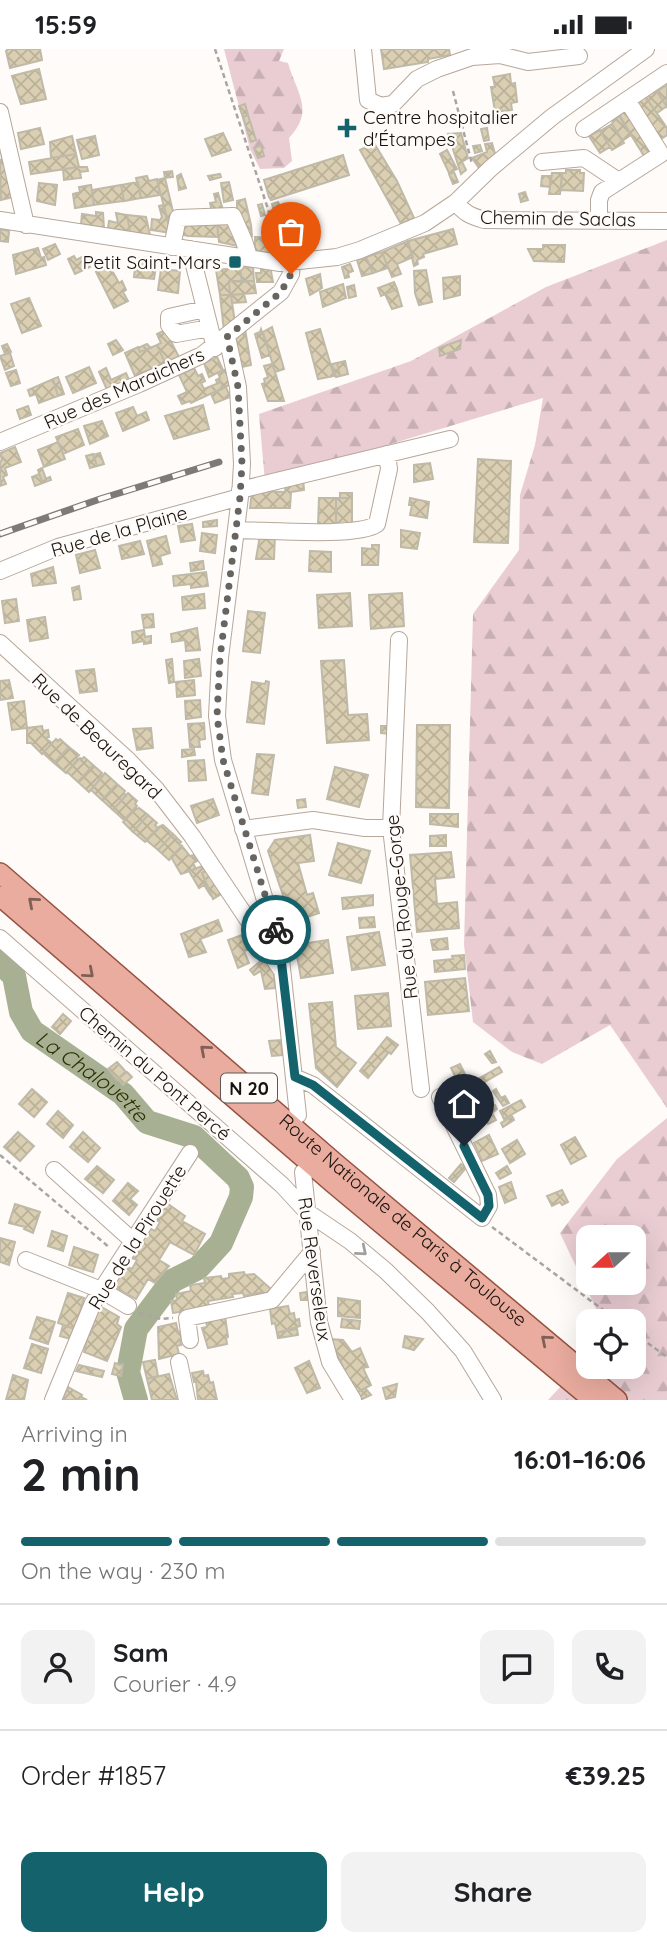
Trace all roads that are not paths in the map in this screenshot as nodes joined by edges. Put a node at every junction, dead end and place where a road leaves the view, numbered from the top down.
1 (363, 49) edge
2 (646, 49) edge
3 (626, 55) edge
4 (579, 56) dead end
5 (667, 73) edge
6 (628, 100) junction
7 (0, 112) edge
8 (584, 129) dead end
9 (542, 162) dead end
10 (617, 180) junction
11 (456, 202) junction
12 (599, 220) junction
13 (0, 221) edge
14 (667, 221) edge
15 (26, 225) junction
16 (172, 247) junction
17 (190, 249) junction
18 (249, 257) junction
19 (286, 262) junction
20 (205, 309) junction
21 (210, 328) junction
22 (221, 342) junction
23 (450, 439) dead end
24 (0, 442) edge
25 (387, 454) junction
26 (240, 493) junction
27 (236, 530) junction
28 (0, 571) edge
29 (399, 640) dead end
30 (0, 643) edge
31 (391, 828) junction
32 (243, 829) junction
33 (0, 873) edge
34 (0, 897) edge
35 (266, 898) junction
36 (242, 910) junction
37 (0, 938) edge
38 (283, 973) junction
39 (295, 1077) junction
40 (421, 1089) dead end
41 (440, 1097) dead end
42 (298, 1115) dead end
43 (190, 1153) dead end
44 (54, 1170) dead end
45 (303, 1173) dead end
46 (307, 1212) junction
47 (134, 1242) junction
48 (312, 1252) junction
49 (26, 1260) dead end
50 (101, 1290) junction
51 (133, 1309) road end
52 (190, 1340) dead end
53 (178, 1361) dead end
54 (53, 1400) edge
55 (187, 1400) edge
56 (353, 1400) edge
57 (493, 1400) edge
58 (593, 1400) edge
59 (617, 1400) edge

1 - 4 street
2 - 3 street
3 - 11 street
5 - 6 street
6 - 8 street
6 - 10 street
7 - 15 street
9 - 10 street
10 - 12 street
11 - 12 street, Chemin de Saclas
11 - 19 street
12 - 14 street, Chemin de Saclas
13 - 15 street
15 - 16 street
16 - 17 street
16 - 18 street
17 - 18 street
17 - 20 street
18 - 19 street
19 - 22 street, Rue des Maraichers
20 - 21 street
20 - 21 street
21 - 22 street
22 - 24 street, Rue des Maraichers
22 - 26 street
23 - 25 street, Rue de la Plaine
25 - 26 street, Rue de la Plaine
25 - 27 street
26 - 27 street
26 - 28 street, Rue de la Plaine
27 - 32 street
29 - 31 street, Rue du Rouge-Gorge
30 - 36 street, Rue de Beauregard
31 - 32 street
31 - 40 street, Rue du Rouge-Gorge
32 - 35 street
59 -> 33 main road, Route Nationale de Paris à Toulouse / N 20
34 -> 58 main road, Route Nationale de Paris à Toulouse / N 20
35 - 36 street
35 - 38 street
36 - 38 street, Rue de Beauregard
37 - 46 street, Chemin du Pont Percé
38 - 39 street
39 - 41 street
39 - 42 street
43 - 47 street, Rue de la Pirouette
44 - 47 street
45 - 46 street, Rue Reverseleux
46 - 48 street, Rue Reverseleux
46 -> 57 street, Chemin du Pont Percé
47 - 50 street, Rue de la Pirouette
48 - 52 street
48 - 56 street, Rue Reverseleux
49 - 50 street
50 - 51 street
50 - 54 street, Rue de la Pirouette
53 - 55 street

